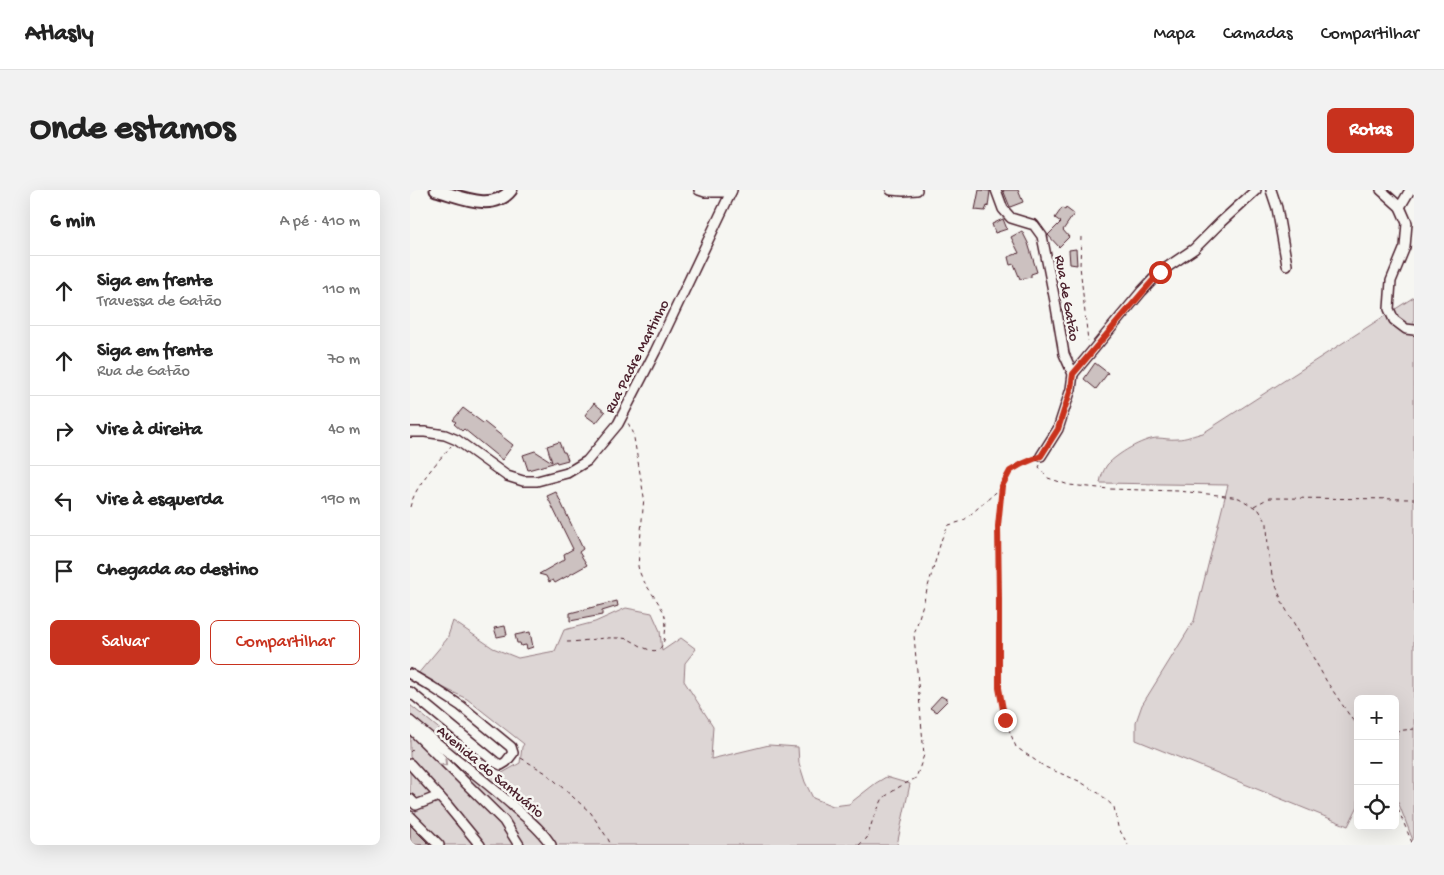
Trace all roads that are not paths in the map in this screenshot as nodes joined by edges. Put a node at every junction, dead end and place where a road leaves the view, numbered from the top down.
1 (436, 190) edge
2 (511, 190) edge
3 (699, 190) edge
4 (891, 190) edge
5 (917, 190) edge
6 (996, 190) edge
7 (1256, 190) edge
8 (1271, 190) edge
9 (1380, 190) edge
10 (1410, 190) edge
11 (732, 191) edge
12 (1400, 207) junction
13 (1287, 266) dead end
14 (1414, 330) edge
15 (1073, 374) junction
16 (410, 432) edge
17 (1041, 456) road end
18 (410, 674) edge
19 (410, 692) edge
20 (410, 721) edge
21 (410, 728) edge
22 (410, 764) edge
23 (439, 796) junction
24 (410, 799) edge
25 (410, 816) edge
26 (438, 845) edge
27 (480, 845) edge
28 (519, 845) edge
29 (551, 845) edge

1 - 2 main road
3 - 11 street
4 - 5 street
6 - 15 street, Rua de Gatão
7 - 15 street
8 - 13 street
9 - 12 street
10 - 12 street
11 - 16 street, Rua Padre Martinho
12 - 14 street
15 - 17 street
18 - 19 street
20 - 29 street, Avenida do Santuário
21 -> 28 street, Avenida do Santuário
22 - 23 street
23 - 24 street
23 - 27 street
25 - 26 street

